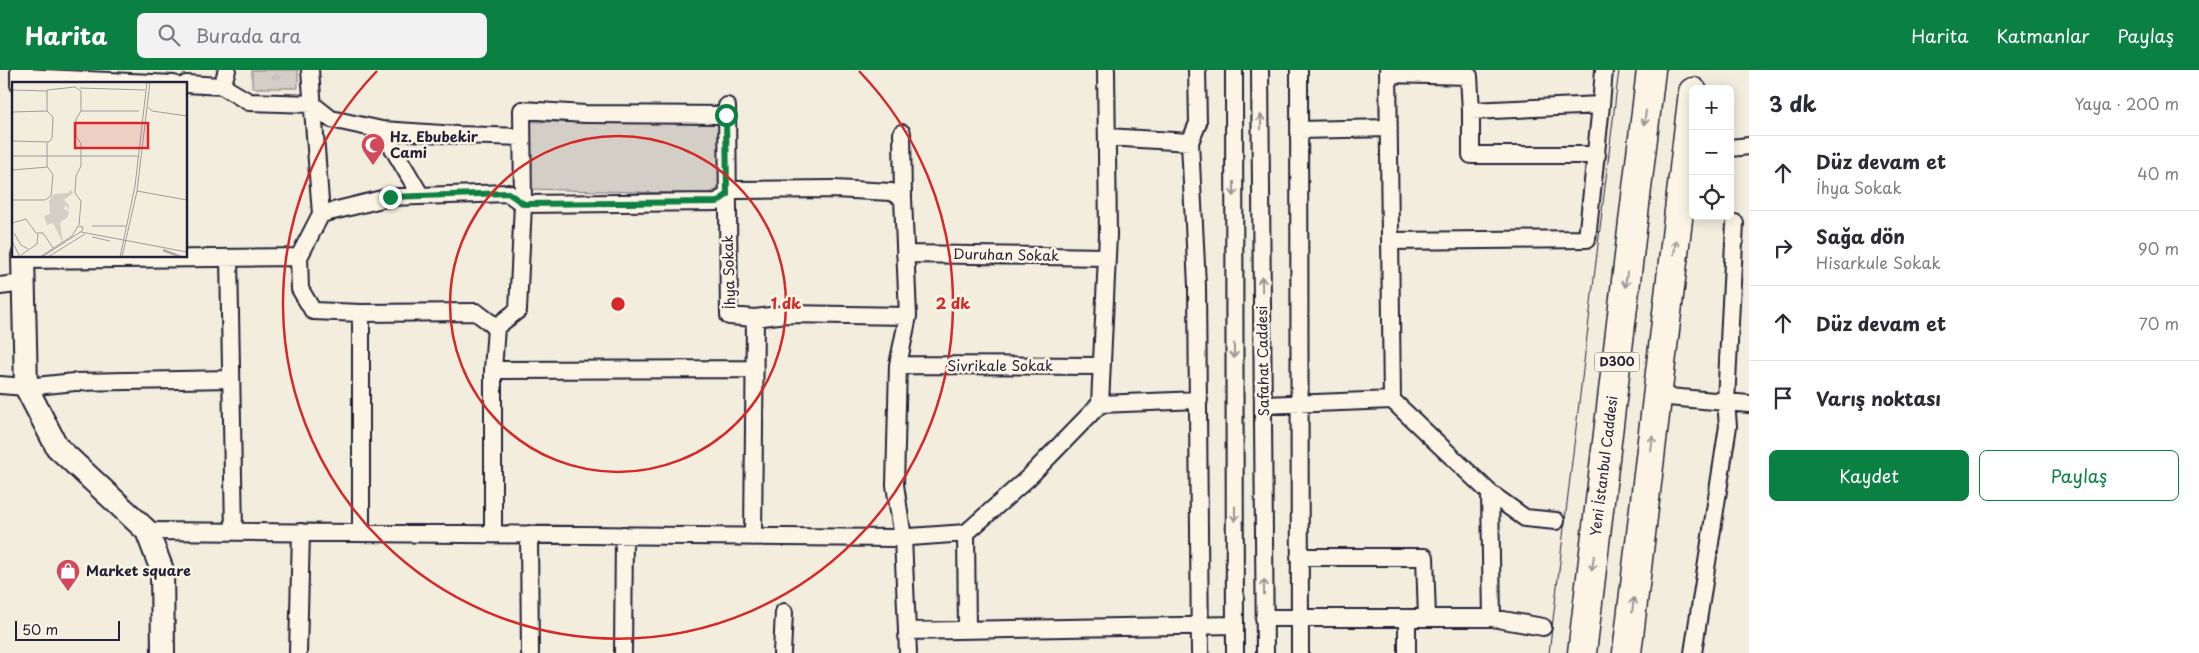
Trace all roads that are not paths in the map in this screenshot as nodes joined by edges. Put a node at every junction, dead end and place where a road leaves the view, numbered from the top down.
1 (227, 70) edge
2 (310, 70) edge
3 (1106, 70) edge
4 (1197, 70) edge
5 (1234, 70) edge
6 (1260, 70) edge
7 (1299, 70) edge
8 (1604, 70) edge
9 (1651, 70) edge
10 (1695, 70) edge
11 (1388, 72) edge
12 (22, 77) edge
13 (131, 82) edge
14 (188, 84) edge
15 (1694, 85) edge
16 (222, 86) junction
17 (312, 104) junction
18 (1601, 105) junction
19 (1471, 112) junction
20 (1389, 128) junction
21 (382, 130) junction
22 (1299, 130) junction
23 (902, 133) dead end
24 (522, 137) junction
25 (1107, 138) junction
26 (1190, 142) junction
27 (1749, 146) edge
28 (1734, 148) edge
29 (1689, 151) edge
30 (1597, 155) junction
31 (421, 196) junction
32 (722, 198) junction
33 (903, 198) junction
34 (527, 204) junction
35 (321, 214) junction
36 (1735, 223) dead end
37 (1391, 241) junction
38 (906, 254) junction
39 (188, 257) edge
40 (299, 257) junction
41 (1107, 257) junction
42 (23, 258) edge
43 (229, 258) junction
44 (24, 283) junction
45 (0, 286) edge
46 (361, 313) junction
47 (908, 316) junction
48 (755, 318) junction
49 (496, 327) junction
50 (898, 365) junction
51 (1102, 366) junction
52 (755, 369) junction
53 (494, 370) junction
54 (231, 379) junction
55 (0, 385) edge
56 (26, 387) junction
57 (1657, 396) junction
58 (1198, 400) junction
59 (1392, 400) junction
60 (1726, 402) junction
61 (1100, 404) junction
62 (1299, 404) junction
63 (1749, 404) edge
64 (1263, 405) junction
65 (1490, 493) junction
66 (1556, 521) dead end
67 (147, 531) junction
68 (234, 532) junction
69 (301, 532) junction
70 (361, 532) junction
71 (966, 533) junction
72 (493, 534) junction
73 (529, 534) junction
74 (624, 535) junction
75 (753, 537) junction
76 (903, 538) junction
77 (1299, 557) junction
78 (784, 612) dead end
79 (1264, 618) junction
80 (1300, 618) junction
81 (1407, 618) junction
82 (1427, 618) junction
83 (1492, 618) junction
84 (1235, 625) junction
85 (1200, 626) junction
86 (1543, 628) dead end
87 (967, 630) junction
88 (907, 631) junction
89 (163, 653) edge
90 (298, 653) edge
91 (530, 653) edge
92 (624, 653) edge
93 (782, 653) edge
94 (908, 653) edge
95 (1200, 653) edge
96 (1235, 653) edge
97 (1265, 653) edge
98 (1300, 653) edge
99 (1407, 653) edge
100 (1582, 653) edge
101 (1627, 653) edge
102 (1693, 653) edge

1 - 16 street
2 - 17 street
3 - 25 street
4 - 26 street
5 -> 84 street, Safahat Caddesi
64 -> 6 street, Safahat Caddesi
7 - 22 street
8 - 18 street
9 -> 100 highway, Yeni İstanbul Caddesi / D300
10 - 15 highway, D300
11 - 19 street
11 - 20 street
12 - 13 street
14 - 16 street
16 - 17 street
17 - 21 street
17 - 35 street
18 - 19 street
18 - 30 street
19 - 30 street
20 - 22 street
20 - 37 street
21 - 24 street
21 - 31 street
22 - 62 street
23 - 33 street
24 - 32 street, İhya Sokak
24 - 34 street
25 - 26 street
25 - 41 street
26 - 58 street
27 - 28 street
57 -> 29 highway, D300
30 - 37 street
31 - 34 street
31 - 35 street
32 - 33 street
32 - 34 street
32 - 48 street, İhya Sokak
33 - 38 street
34 - 49 street
35 - 40 street
36 - 60 street
37 - 59 street
38 - 41 street, Duruhan Sokak
38 - 47 street
39 - 43 street
40 - 43 street
40 - 46 street
41 - 51 street
42 - 44 street
43 - 54 street
44 - 45 street
44 - 56 street
46 - 49 street
46 - 70 street
47 - 48 street
47 - 50 street
48 - 52 street, İhya Sokak
49 - 53 street
50 - 51 street, Sivrikale Sokak
50 - 76 street
51 - 61 street
52 - 53 street
52 - 75 street, İhya Sokak
53 - 72 street
54 - 56 street
54 - 68 street
55 - 56 street
56 - 67 street
57 - 60 street
101 -> 57 highway, D300
58 - 61 street
58 - 85 street
59 - 62 street
59 - 65 street
60 - 63 street
60 - 102 street
61 - 71 street
62 - 64 street
62 - 77 street
79 -> 64 street, Safahat Caddesi
65 - 66 street
65 - 83 street
67 - 68 street
67 - 89 street
68 - 69 street
69 - 70 street
69 - 90 street
70 - 72 street
71 - 76 street
71 - 87 street
72 - 73 street
73 - 74 street
73 - 91 street
74 - 75 street
74 - 92 street
75 - 76 street
76 - 88 street
77 - 80 street
77 - 82 street
78 - 93 street
79 - 80 street
79 - 97 street, Safahat Caddesi
80 - 81 street
80 - 98 street
81 - 82 street
81 - 99 street
82 - 83 street
83 - 86 street
84 - 85 street
84 - 96 street, Safahat Caddesi
85 - 87 street
85 - 95 street
87 - 88 street
88 - 94 street

